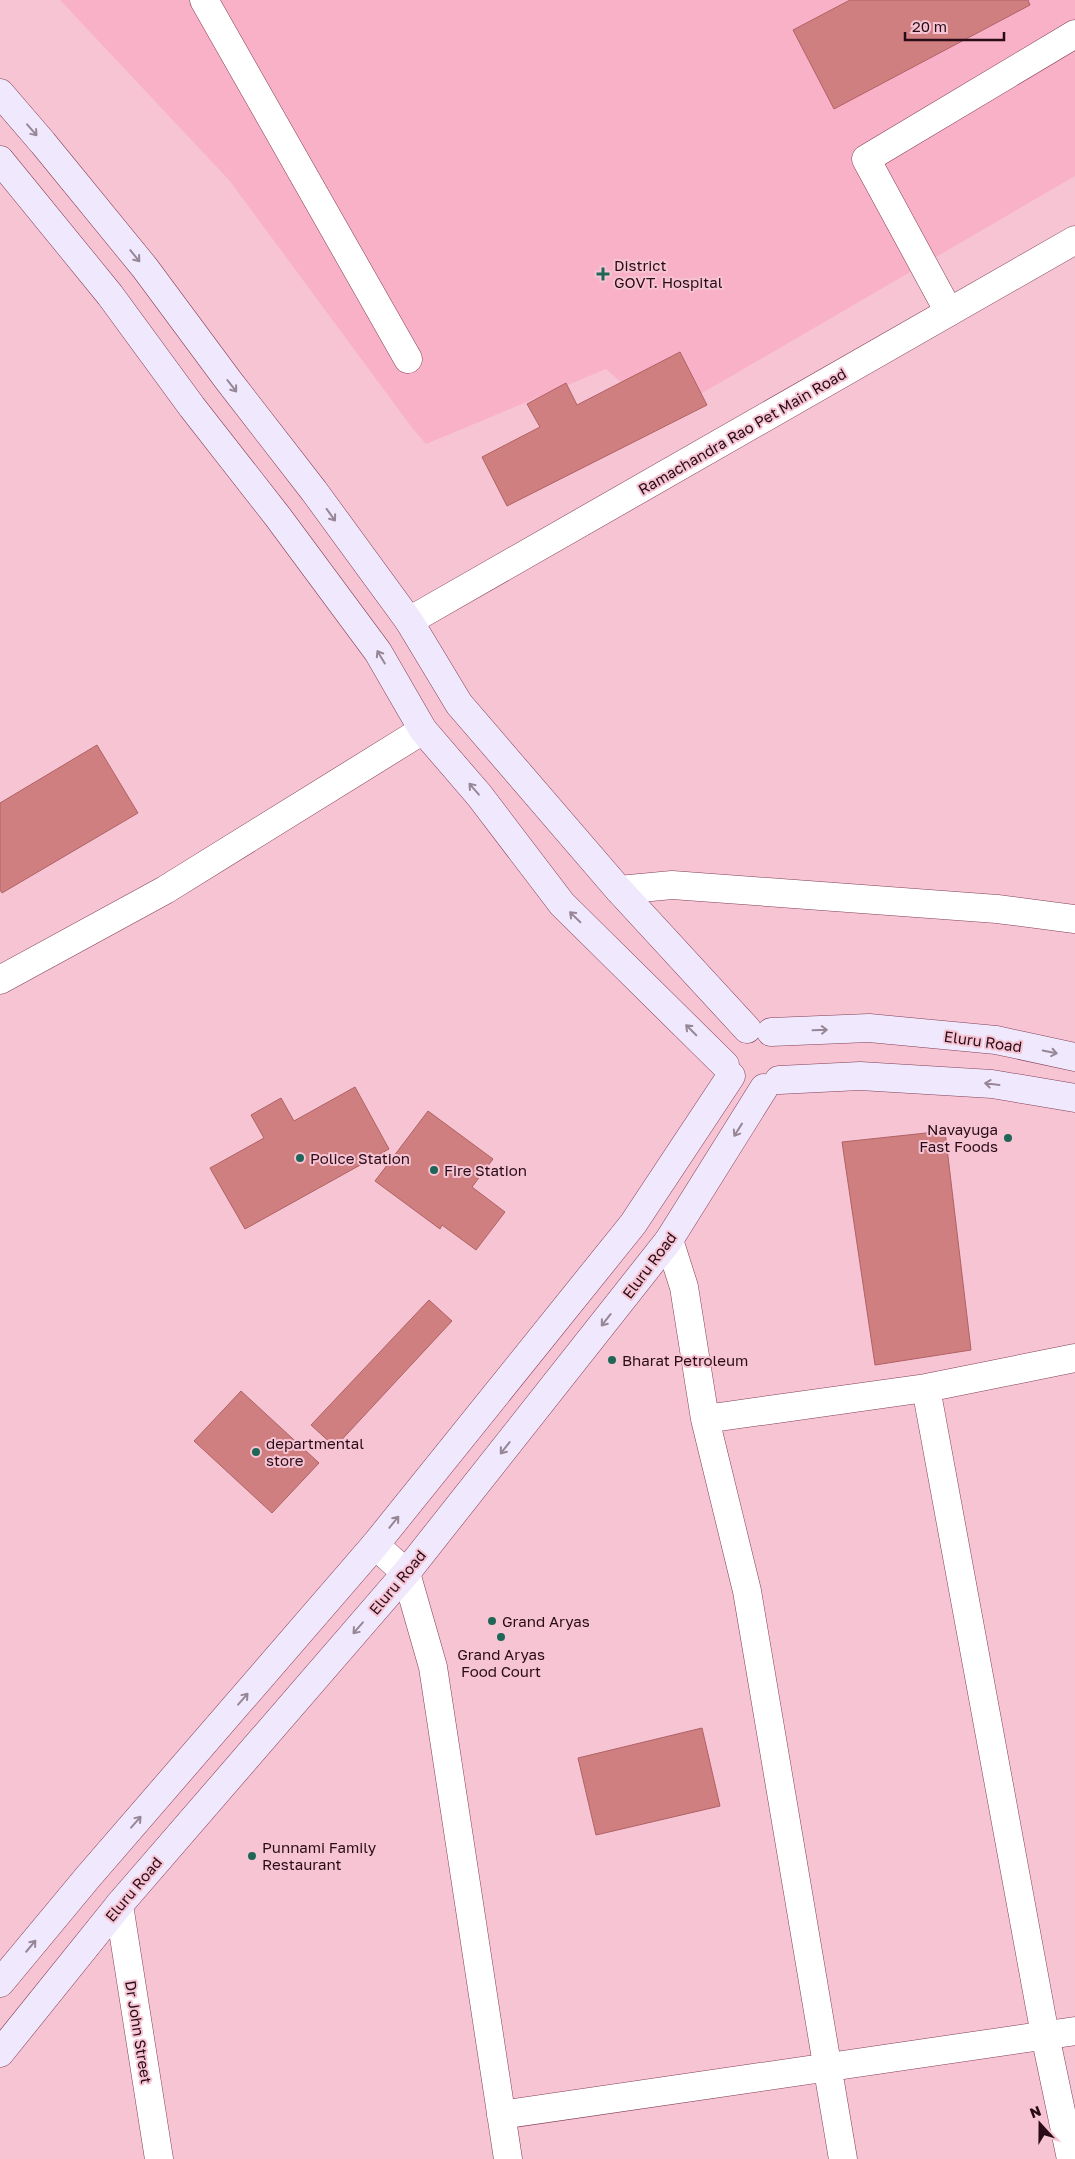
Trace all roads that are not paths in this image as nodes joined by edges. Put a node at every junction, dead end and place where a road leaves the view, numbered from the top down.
1 (204, 0) edge
2 (1075, 34) edge
3 (0, 93) edge
4 (0, 160) edge
5 (1075, 240) edge
6 (152, 277) junction
7 (116, 304) junction
8 (949, 312) junction
9 (408, 359) dead end
10 (409, 622) junction
11 (423, 730) junction
12 (619, 890) junction
13 (1075, 919) edge
14 (0, 980) edge
15 (759, 1030) junction
16 (1075, 1058) edge
17 (728, 1071) junction
18 (771, 1084) junction
19 (1075, 1098) edge
20 (670, 1240) junction
21 (1075, 1358) edge
22 (926, 1388) junction
23 (705, 1419) junction
24 (375, 1545) junction
25 (406, 1573) junction
26 (119, 1905) junction
27 (0, 1983) edge
28 (1075, 2031) edge
29 (1046, 2036) junction
30 (0, 2053) edge
31 (827, 2067) junction
32 (501, 2115) junction
33 (159, 2159) edge
34 (508, 2159) edge
35 (842, 2159) edge
36 (1071, 2159) edge

1 - 9 street
2 - 8 street
3 -> 6 main road
4 - 7 main road
5 - 8 street, Ramachandra Rao Pet Main Road
6 - 7 main road
6 -> 10 main road
11 -> 7 main road
8 - 10 street, Ramachandra Rao Pet Main Road
10 - 12 main road
11 - 14 street
17 -> 11 main road
12 - 13 street
12 - 15 main road
15 -> 16 main road, Eluru Road
15 - 17 main road
15 - 18 main road, Eluru Road
17 - 18 main road
24 -> 17 main road
19 -> 18 main road
18 -> 20 main road, Eluru Road
20 - 23 street
20 -> 25 main road, Eluru Road
21 - 22 street
22 - 23 street
22 - 29 street
23 - 31 street
24 - 25 street
27 -> 24 main road
25 -> 26 main road, Eluru Road
25 - 32 street
26 - 30 main road, Eluru Road
26 - 33 street, Dr John Street
28 - 29 street
29 - 31 street
29 - 36 street
31 - 32 street
31 - 35 street
32 - 34 street

